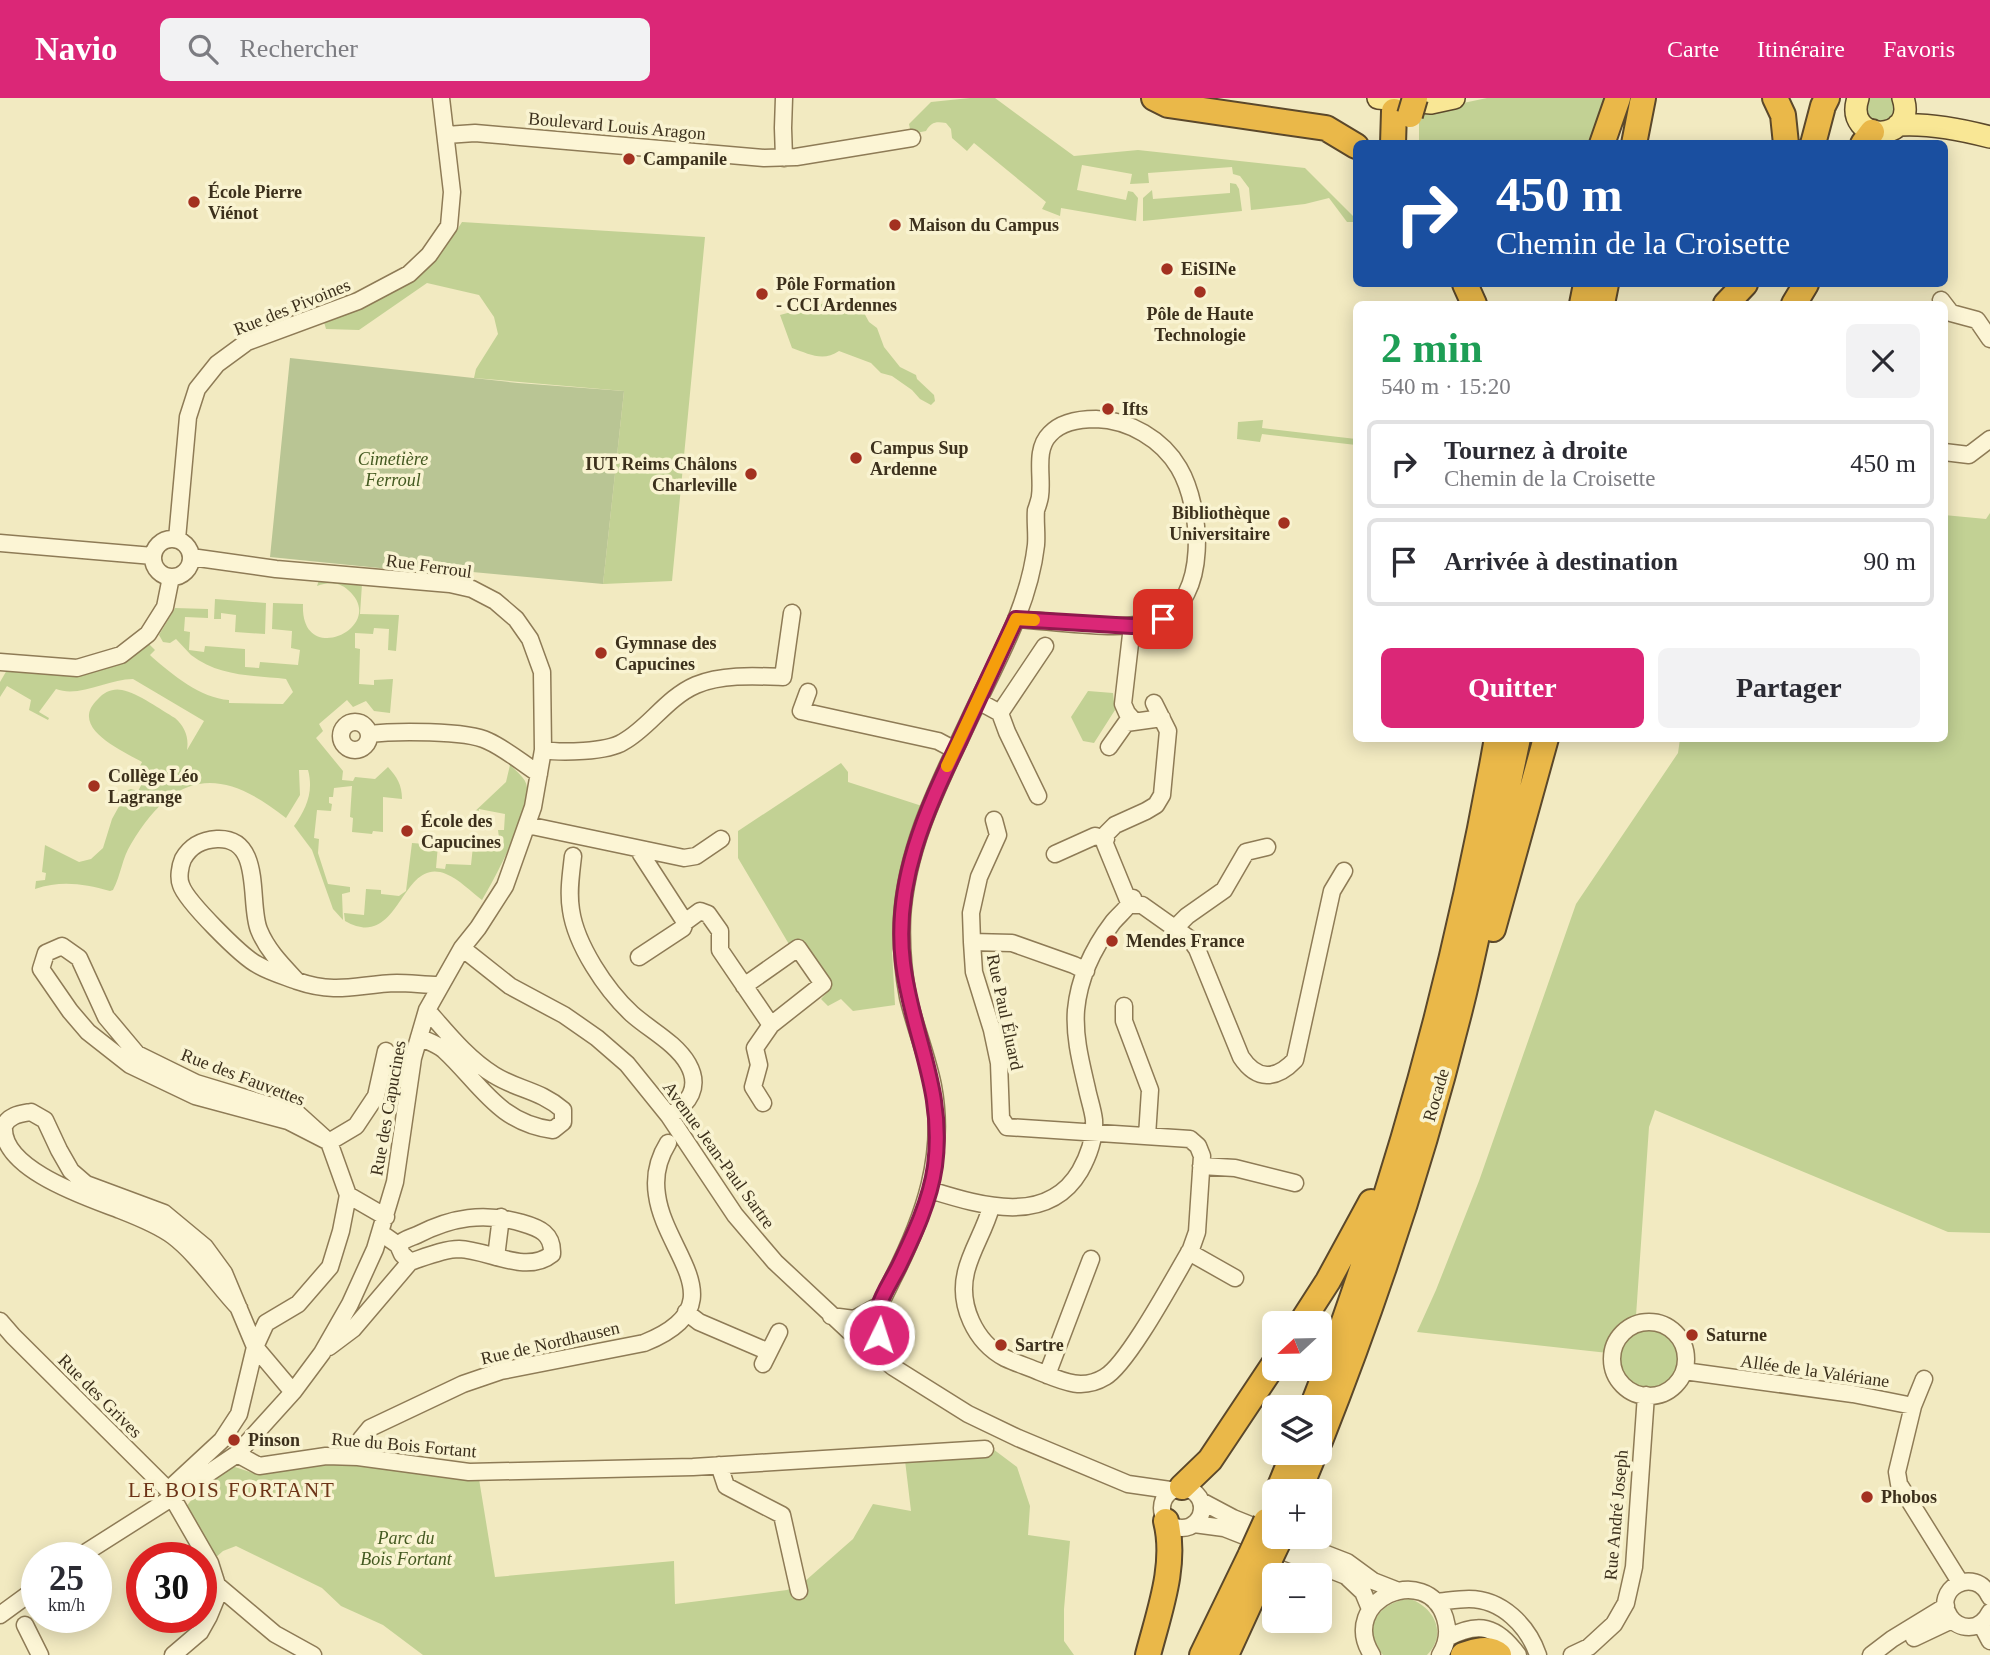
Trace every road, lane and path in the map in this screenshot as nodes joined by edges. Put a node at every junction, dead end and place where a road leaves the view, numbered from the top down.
1 (441, 98) edge
2 (784, 98) edge
3 (1154, 98) edge
4 (1454, 98) edge
5 (1620, 98) edge
6 (1643, 98) edge
7 (1775, 98) edge
8 (1841, 102) edge
9 (1399, 104) edge
10 (1911, 109) edge
11 (446, 135) junction
12 (1990, 137) edge
13 (912, 138) dead end
14 (1868, 138) edge
15 (1394, 140) edge
16 (1408, 140) edge
17 (1604, 140) edge
18 (1614, 140) edge
19 (1636, 140) edge
20 (1786, 140) edge
21 (1816, 140) edge
22 (1353, 144) edge
23 (784, 158) junction
24 (1742, 287) edge
25 (1729, 301) edge
26 (1948, 309) edge
27 (1990, 339) edge
28 (1990, 439) edge
29 (1948, 452) edge
30 (177, 539) junction
31 (0, 543) edge
32 (153, 556) junction
33 (191, 557) junction
34 (171, 577) junction
35 (792, 613) dead end
36 (1016, 619) junction
37 (1132, 626) junction
38 (1045, 646) dead end
39 (0, 662) edge
40 (808, 692) dead end
41 (978, 701) junction
42 (1153, 703) dead end
43 (1000, 713) junction
44 (1162, 718) junction
45 (1135, 722) junction
46 (369, 734) dead end
47 (1486, 742) edge
48 (1496, 742) edge
49 (1517, 742) edge
50 (1545, 742) edge
51 (1558, 742) edge
52 (1109, 747) dead end
53 (542, 750) junction
54 (955, 750) junction
55 (539, 774) junction
56 (1038, 796) dead end
57 (994, 820) dead end
58 (527, 825) junction
59 (1479, 838) junction
60 (721, 839) dead end
61 (1106, 839) junction
62 (1267, 847) dead end
63 (640, 850) junction
64 (1055, 854) dead end
65 (573, 856) dead end
66 (1344, 871) dead end
67 (1133, 898) junction
68 (685, 922) junction
69 (257, 928) junction
70 (1175, 928) junction
71 (1490, 940) junction
72 (232, 942) junction
73 (972, 943) junction
74 (462, 948) junction
75 (639, 957) dead end
76 (1086, 971) junction
77 (297, 981) junction
78 (439, 985) junction
79 (744, 986) junction
80 (1124, 1006) dead end
81 (427, 1010) junction
82 (771, 1025) junction
83 (121, 1035) junction
84 (419, 1037) junction
85 (111, 1051) junction
86 (386, 1051) dead end
87 (134, 1060) junction
88 (1438, 1091) junction
89 (763, 1103) dead end
90 (669, 1116) junction
91 (1411, 1116) junction
92 (1093, 1132) junction
93 (1147, 1136) junction
94 (330, 1142) junction
95 (668, 1143) dead end
96 (1201, 1166) junction
97 (1295, 1183) dead end
98 (930, 1190) junction
99 (83, 1191) junction
100 (348, 1195) junction
101 (991, 1208) junction
102 (386, 1217) junction
103 (501, 1217) junction
104 (422, 1232) junction
105 (381, 1233) junction
106 (398, 1245) junction
107 (1189, 1252) junction
108 (429, 1256) junction
109 (496, 1257) junction
110 (1091, 1259) dead end
111 (410, 1262) junction
112 (1235, 1278) dead end
113 (878, 1308) junction
114 (1308, 1311) edge
115 (687, 1312) junction
116 (831, 1316) junction
117 (0, 1321) edge
118 (779, 1332) dead end
119 (858, 1339) junction
120 (255, 1347) junction
121 (322, 1353) junction
122 (886, 1361) junction
123 (1684, 1371) junction
124 (1047, 1375) junction
125 (1924, 1379) dead end
126 (1263, 1381) edge
127 (293, 1392) junction
128 (1317, 1395) edge
129 (1646, 1395) junction
130 (1913, 1406) junction
131 (1332, 1411) edge
132 (985, 1450) dead end
133 (237, 1454) junction
134 (358, 1457) junction
135 (719, 1465) junction
136 (1128, 1484) junction
137 (1184, 1493) junction
138 (171, 1494) junction
139 (1164, 1517) junction
140 (1194, 1524) junction
141 (1262, 1530) edge
142 (100, 1542) edge
143 (198, 1542) edge
144 (1262, 1549) edge
145 (1265, 1549) edge
146 (1266, 1549) edge
147 (1312, 1549) edge
148 (1961, 1583) junction
149 (217, 1585) edge
150 (1396, 1590) junction
151 (799, 1591) dead end
152 (1990, 1597) edge
153 (21, 1600) edge
154 (1436, 1602) junction
155 (1370, 1609) junction
156 (1949, 1613) junction
157 (0, 1615) edge
158 (1985, 1618) edge
159 (29, 1633) edge
160 (199, 1633) edge
161 (1990, 1641) edge
162 (1455, 1647) edge
163 (40, 1655) edge
164 (173, 1655) edge
165 (313, 1655) edge
166 (1148, 1655) edge
167 (1202, 1655) edge
168 (1226, 1655) edge
169 (1234, 1655) edge
170 (1371, 1655) edge
171 (1440, 1655) edge
172 (1499, 1655) edge
173 (1518, 1655) edge
174 (1538, 1655) edge
175 (1572, 1655) edge
176 (1871, 1655) edge
177 (1888, 1655) edge

1 - 11 street, Rue des Pivoines
2 - 23 street
3 - 22 highway
4 - 9 main road
5 - 17 highway
5 - 18 highway
6 - 19 highway
7 - 20 highway
8 - 14 main road
8 - 21 highway
9 - 15 highway
9 - 16 highway
10 - 12 main road
10 - 14 main road
11 - 23 street, Boulevard Louis Aragon
11 - 30 street, Rue des Pivoines
13 - 23 street, Boulevard Louis Aragon
24 - 25 highway
26 - 27 street
28 - 29 street
30 - 32 street
30 - 33 street
31 - 32 street
32 - 34 street
33 - 34 street
33 - 53 street, Rue Ferroul
34 - 39 street
35 - 53 street
36 - 37 street
36 - 37 street
36 - 41 street
37 - 45 street
38 - 43 street
40 - 54 street
41 - 43 street
41 - 54 street
42 - 44 street
43 - 56 street
44 - 45 street
44 - 61 street
45 - 52 street
46 - 55 street
47 - 59 highway
48 - 59 highway
49 - 88 highway, Rocade
50 - 71 highway
51 - 71 highway
53 - 55 street, Rue des Capucines
54 - 98 street
55 - 58 street, Rue des Capucines
57 - 73 street, Rue Paul Éluard
58 - 63 street
58 - 74 street, Rue des Capucines
59 - 91 highway
60 - 63 street
61 - 64 street
61 - 67 street
62 - 70 street
63 - 68 street
65 - 90 street
66 - 70 street
67 - 70 street
67 - 76 street
68 - 75 street
68 - 79 street
69 - 72 street
69 - 72 street
69 - 77 street
71 - 88 highway
72 - 77 street
73 - 76 street
73 - 92 street, Rue Paul Éluard
74 - 78 street, Rue des Capucines
74 - 90 street, Avenue Jean-Paul Sartre
76 - 92 street
77 - 78 street
78 - 81 street, Rue des Capucines
79 - 82 street
79 - 82 street
80 - 93 street
81 - 84 street, Rue des Capucines
81 - 84 street
82 - 89 street
83 - 85 street
83 - 85 street, Rue des Fauvettes
83 - 87 street, Rue des Fauvettes
84 - 102 street, Rue des Capucines
85 - 87 street, Rue des Fauvettes
86 - 94 street
87 - 94 street, Rue des Fauvettes
88 - 131 highway, Rocade
90 - 116 street, Avenue Jean-Paul Sartre
91 - 114 highway
91 - 128 highway
92 - 93 street
92 - 101 street
93 - 96 street
94 - 100 street
95 - 115 street
96 - 97 street
96 - 107 street
98 - 101 street
98 - 113 street
99 - 99 street
99 - 120 street
100 - 102 street
100 - 120 street
101 - 124 street
102 - 105 street, Rue des Capucines
103 - 104 street
103 - 109 street
103 - 109 street
104 - 106 street
104 - 108 street
105 - 106 street
105 - 121 street, Rue des Capucines
106 - 111 street
107 - 112 street
107 - 124 street
108 - 109 street
108 - 111 street
110 - 124 street
111 - 121 street
113 - 116 street
113 - 119 street
113 - 122 street
115 - 118 street
115 - 134 street, Rue de Nordhausen
116 - 119 street, Avenue Jean-Paul Sartre
117 - 138 street, Rue des Grives
119 - 122 street, Avenue Jean-Paul Sartre
120 - 127 street
120 - 138 street
121 - 127 street, Rue des Capucines
122 - 136 street, Avenue Jean-Paul Sartre
123 - 129 street
123 - 129 street
123 - 130 street, Allée de la Valériane
125 - 130 street
126 - 137 highway
127 - 133 street, Rue des Capucines
129 - 175 street, Rue André Joseph
130 - 148 street
132 - 135 street, Rue du Bois Fortant
133 - 134 street, Rue du Bois Fortant
133 - 138 street
134 - 135 street, Rue du Bois Fortant
135 - 151 street
136 - 137 street, Avenue Jean-Paul Sartre
136 - 139 street, Avenue Jean-Paul Sartre
137 - 139 street
137 - 140 street
137 - 141 street, Avenue Jean-Paul Sartre
138 - 142 street
138 - 143 street, Rue des Grives
139 - 140 street
139 - 166 highway
140 - 155 street
144 - 167 highway
145 - 168 highway
146 - 169 highway
147 - 150 street, Avenue Jean-Paul Sartre
148 - 152 street
148 - 156 street
149 - 165 street
150 - 154 street, Avenue Jean-Paul Sartre
150 - 155 street
153 - 157 street
154 - 162 street
154 - 174 street
155 - 170 street
156 - 158 street
156 - 176 street
156 - 177 street
158 - 161 street
159 - 163 street
160 - 164 street
162 - 171 street
162 - 172 highway
162 - 173 street

